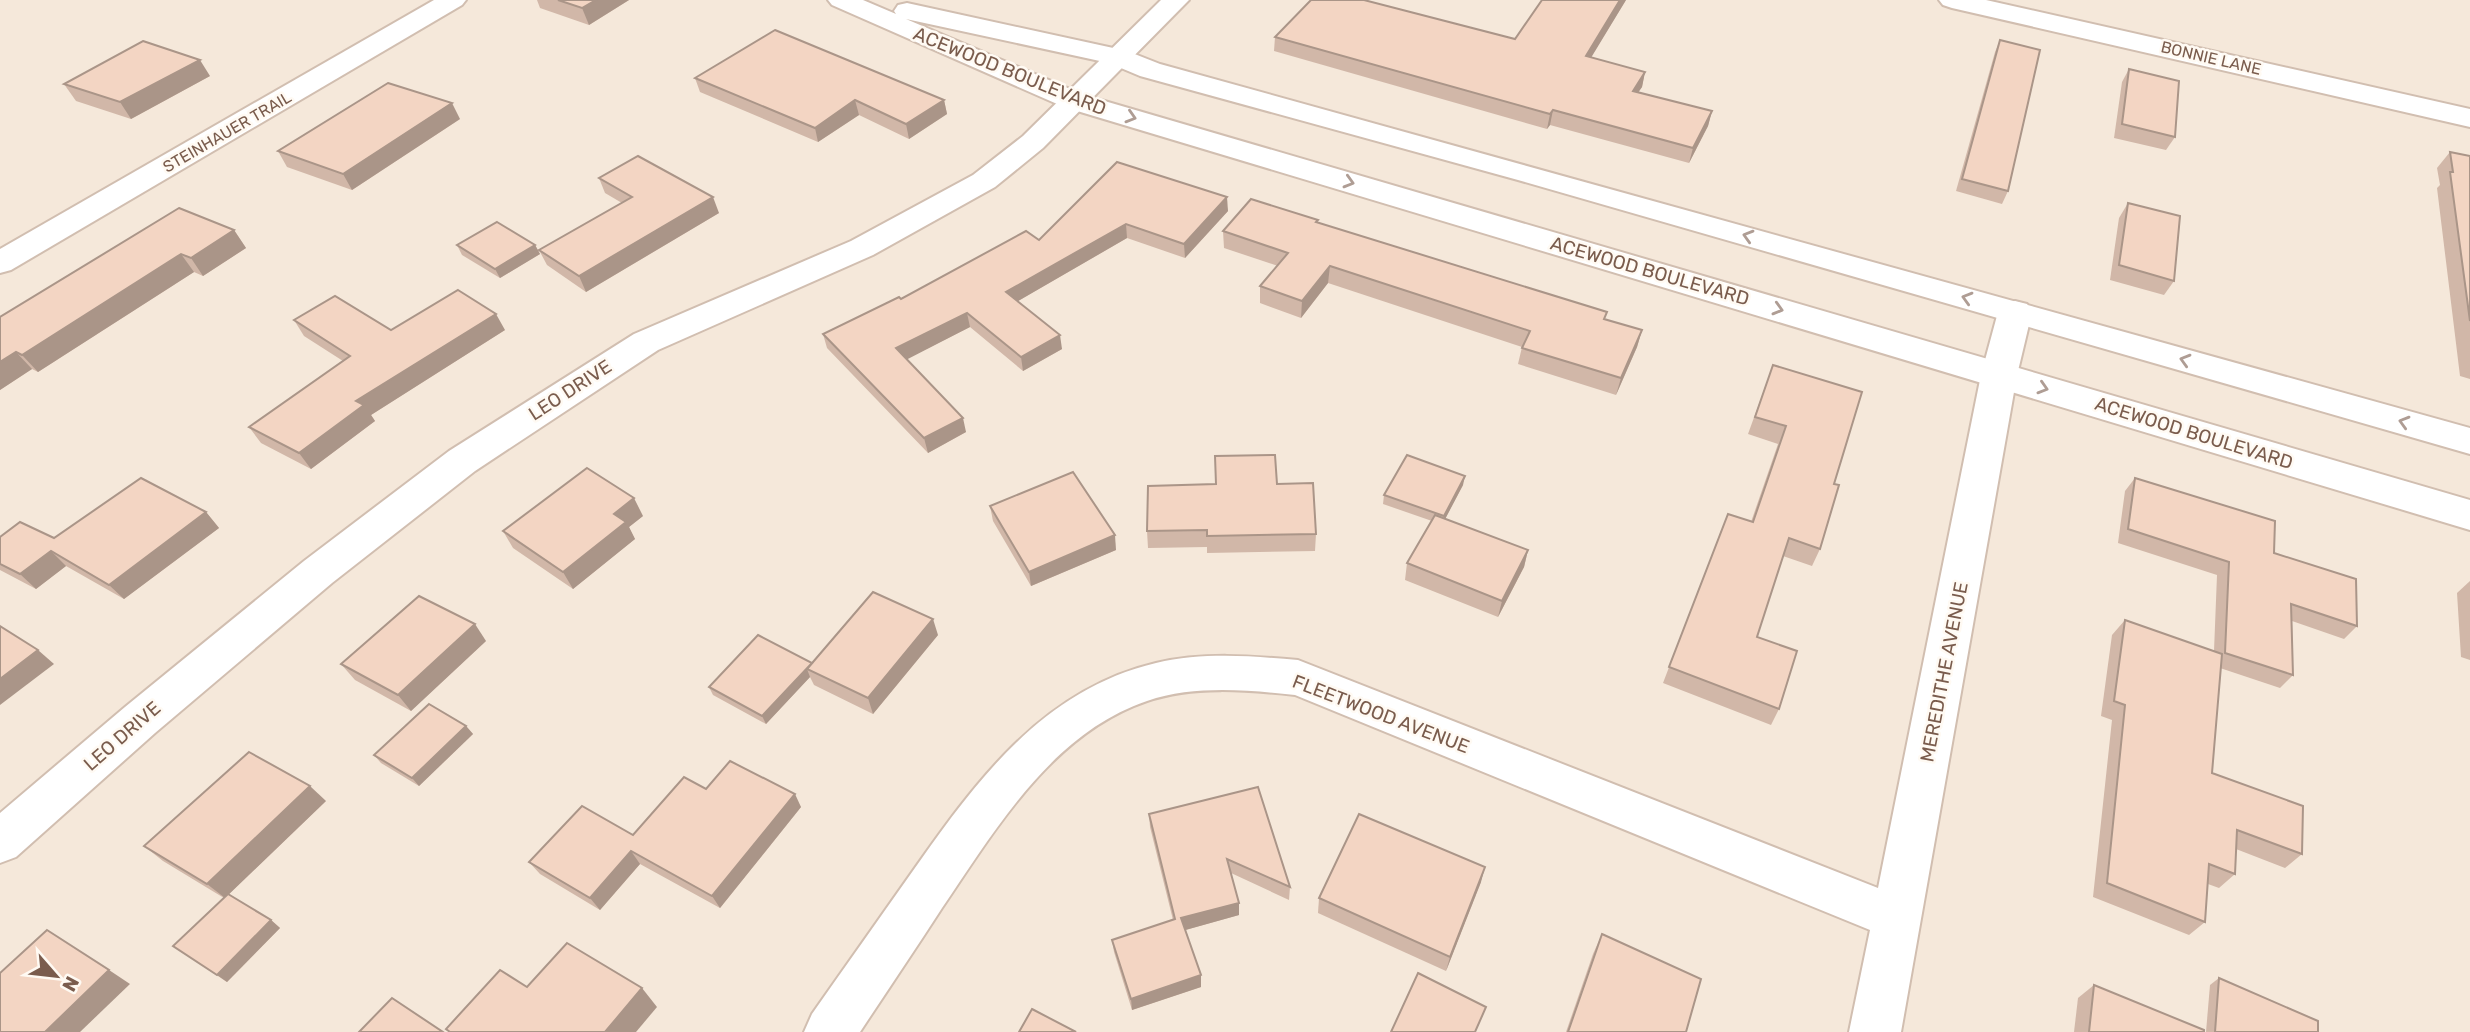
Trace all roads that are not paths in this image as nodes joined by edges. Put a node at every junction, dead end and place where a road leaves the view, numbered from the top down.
1 (453, 0) edge
2 (841, 0) edge
3 (858, 0) edge
4 (1176, 0) edge
5 (1952, 0) edge
6 (1117, 57) junction
7 (1074, 101) junction
8 (2470, 118) edge
9 (0, 263) edge
10 (2015, 312) junction
11 (1999, 375) junction
12 (2470, 441) edge
13 (2470, 515) edge
14 (0, 842) edge
15 (1897, 918) junction
16 (830, 1032) edge
17 (1875, 1032) edge

1 - 9 street, STEINHAUER TRAIL
2 - 7 street, ACEWOOD BOULEVARD
3 - 6 street, ACEWOOD BOULEVARD
4 - 6 street, LEO DRIVE
5 - 8 street, BONNIE LANE
6 - 7 street, LEO DRIVE
10 -> 6 street, ACEWOOD BOULEVARD
7 -> 11 street, ACEWOOD BOULEVARD
7 - 14 street, LEO DRIVE
10 - 11 street, MEREDITHE AVENUE
12 -> 10 street, ACEWOOD BOULEVARD
11 -> 13 street, ACEWOOD BOULEVARD
11 - 15 street, MEREDITHE AVENUE
15 - 16 street, FLEETWOOD AVENUE
15 - 17 street, MEREDITHE AVENUE

